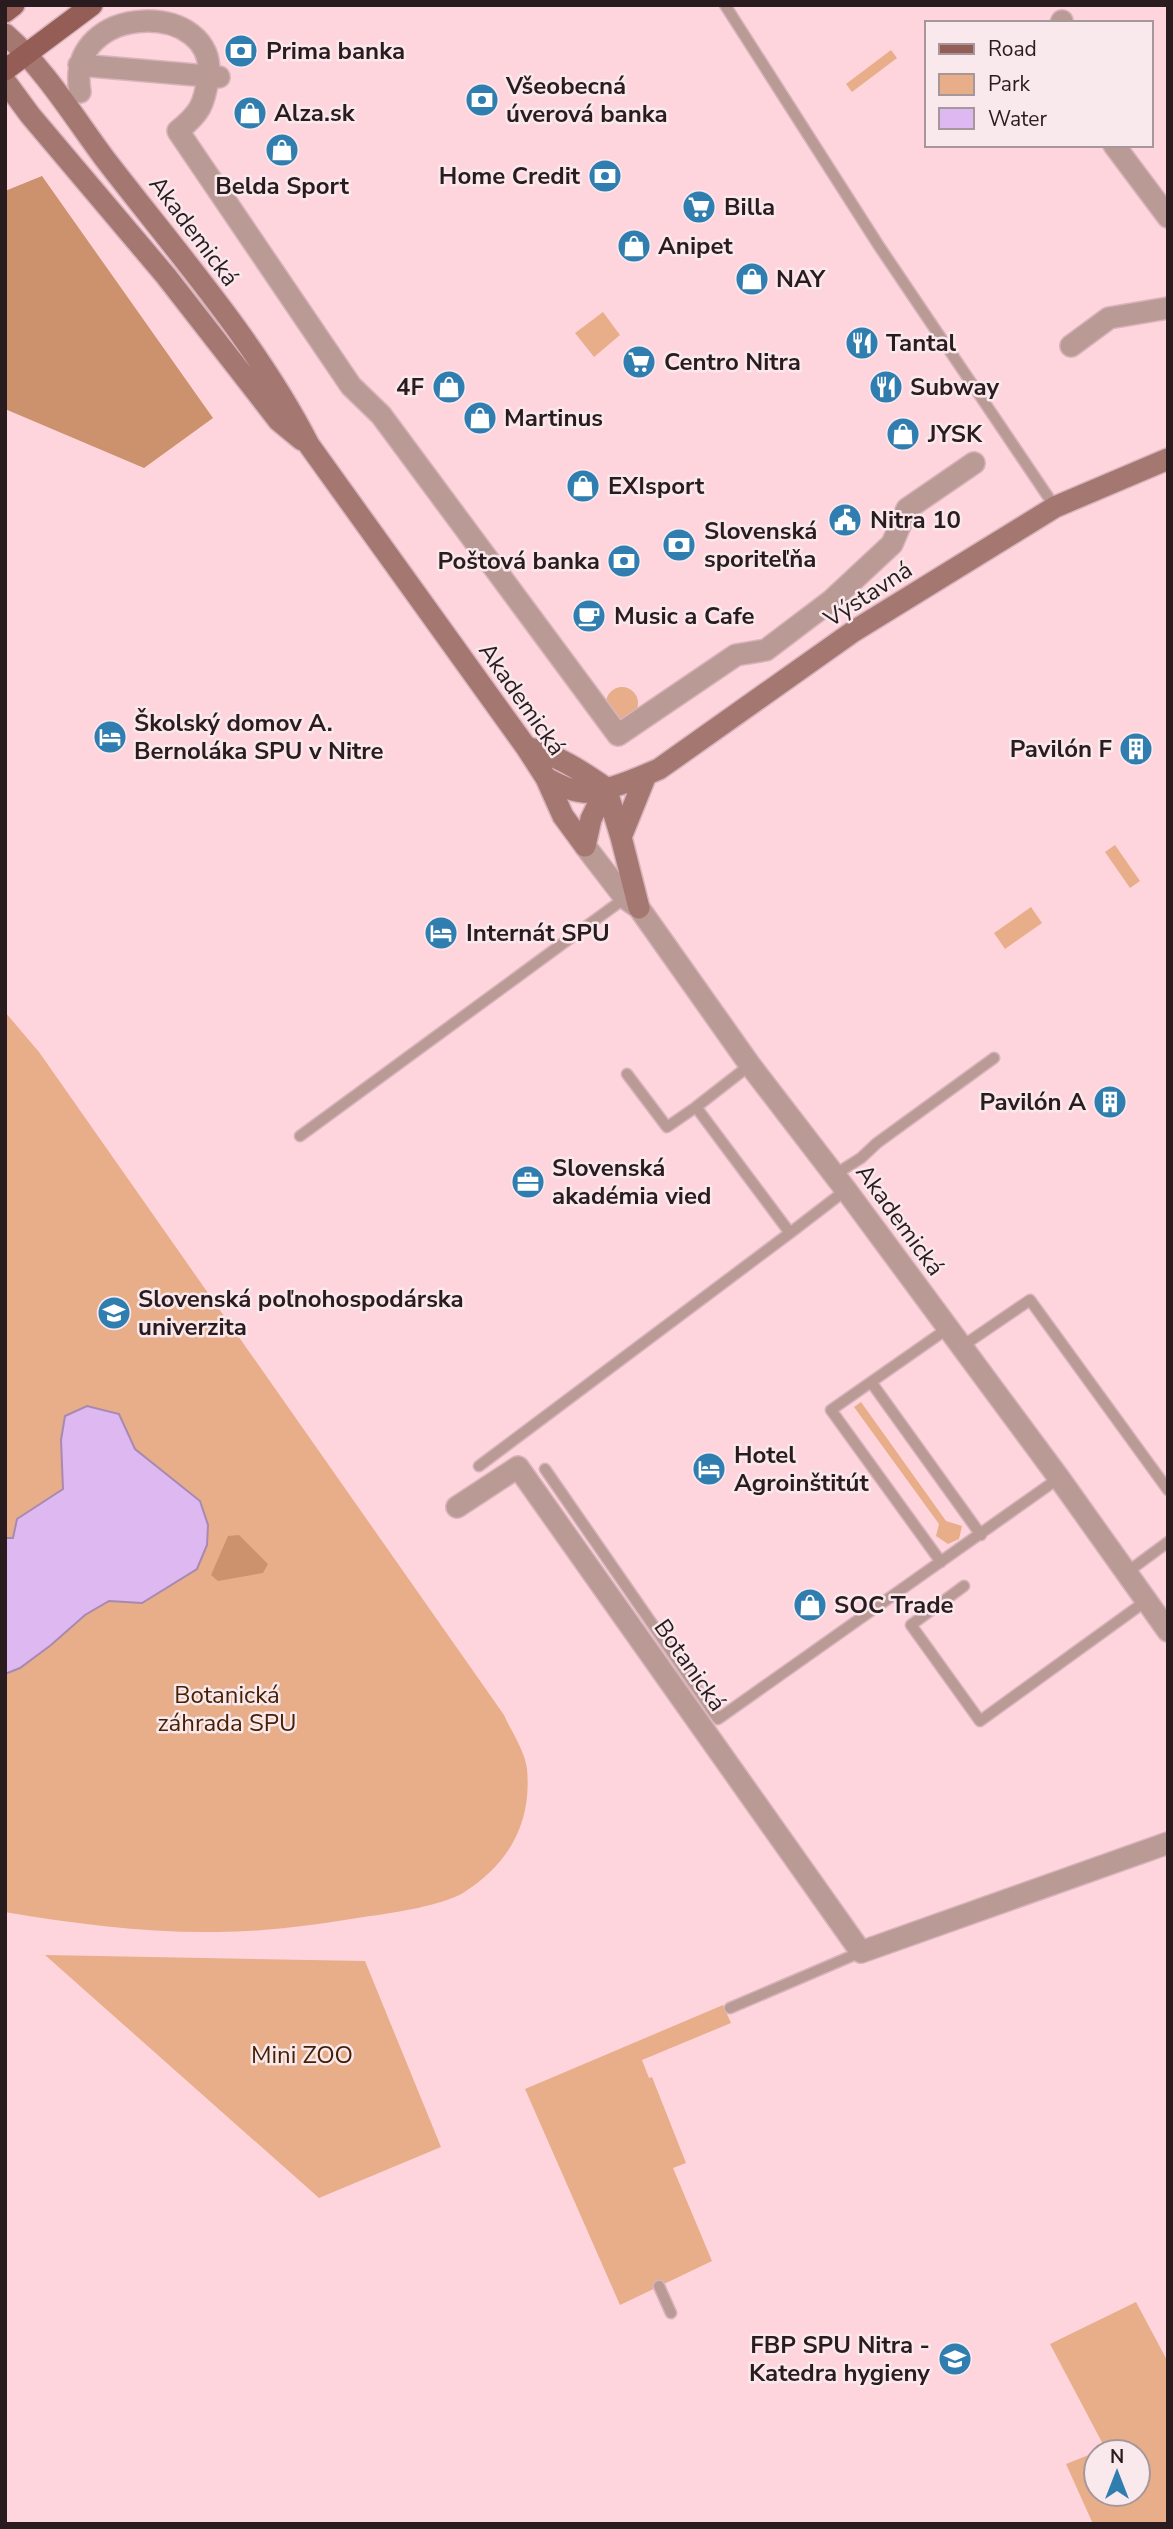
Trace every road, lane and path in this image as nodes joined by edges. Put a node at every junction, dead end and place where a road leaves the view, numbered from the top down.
1 (15, 5) edge
2 (92, 5) edge
3 (725, 5) edge
4 (146, 6) edge
5 (5, 12) edge
6 (5, 34) edge
7 (27, 54) junction
8 (79, 65) junction
9 (5, 70) edge
10 (214, 78) junction
11 (5, 81) edge
12 (80, 92) dead end
13 (1116, 147) edge
14 (1168, 217) edge
15 (1168, 308) edge
16 (1071, 346) dead end
17 (309, 446) junction
18 (1168, 458) edge
19 (974, 463) dead end
20 (1055, 507) junction
21 (526, 747) junction
22 (646, 775) junction
23 (546, 778) junction
24 (606, 788) junction
25 (621, 837) junction
26 (585, 846) junction
27 (632, 903) junction
28 (994, 1058) dead end
29 (750, 1065) junction
30 (627, 1074) dead end
31 (695, 1107) junction
32 (300, 1136) dead end
33 (840, 1183) junction
34 (790, 1233) junction
35 (947, 1329) junction
36 (961, 1347) junction
37 (871, 1382) junction
38 (479, 1466) dead end
39 (545, 1469) dead end
40 (1059, 1478) junction
41 (1168, 1490) edge
42 (457, 1507) dead end
43 (981, 1535) junction
44 (1168, 1542) edge
45 (941, 1562) junction
46 (1126, 1573) junction
47 (964, 1586) dead end
48 (1146, 1601) junction
49 (1168, 1631) edge
50 (1168, 1843) edge
51 (860, 1952) junction
52 (730, 2008) dead end
53 (659, 2286) dead end
54 (671, 2313) dead end

1 - 5 main road
2 - 7 main road
3 - 20 lane
4 - 8 street
4 - 10 street
6 - 7 street, Akademická
7 - 9 main road
7 - 17 street, Akademická
8 - 10 street
8 - 12 street
10 - 19 street
11 - 17 street, Akademická
13 - 14 street
15 - 16 street
17 - 21 street, Akademická
18 - 20 street, Výstavná
20 - 22 street, Výstavná
21 - 23 street, Akademická
21 - 24 street
22 - 24 street, Výstavná
22 - 25 street
23 - 24 street, Výstavná
23 - 26 street, Akademická
24 - 25 street
24 - 26 street
25 - 27 street
26 - 27 street, Akademická
27 - 29 street, Akademická
27 - 32 lane
28 - 33 lane
29 - 31 lane
29 - 33 street, Akademická
30 - 31 lane
31 - 34 lane
33 - 34 lane
33 - 35 street, Akademická
34 - 38 lane
35 - 36 street, Akademická
35 - 37 lane
36 - 40 street, Akademická
36 - 41 lane
37 - 43 lane
37 - 45 lane
39 - 45 lane
40 - 43 lane
40 - 46 street, Akademická
42 - 51 street, Botanická
43 - 45 lane
44 - 46 lane
46 - 48 street, Akademická
47 - 48 lane
48 - 49 street, Akademická
50 - 51 street
51 - 52 lane
53 - 54 lane

